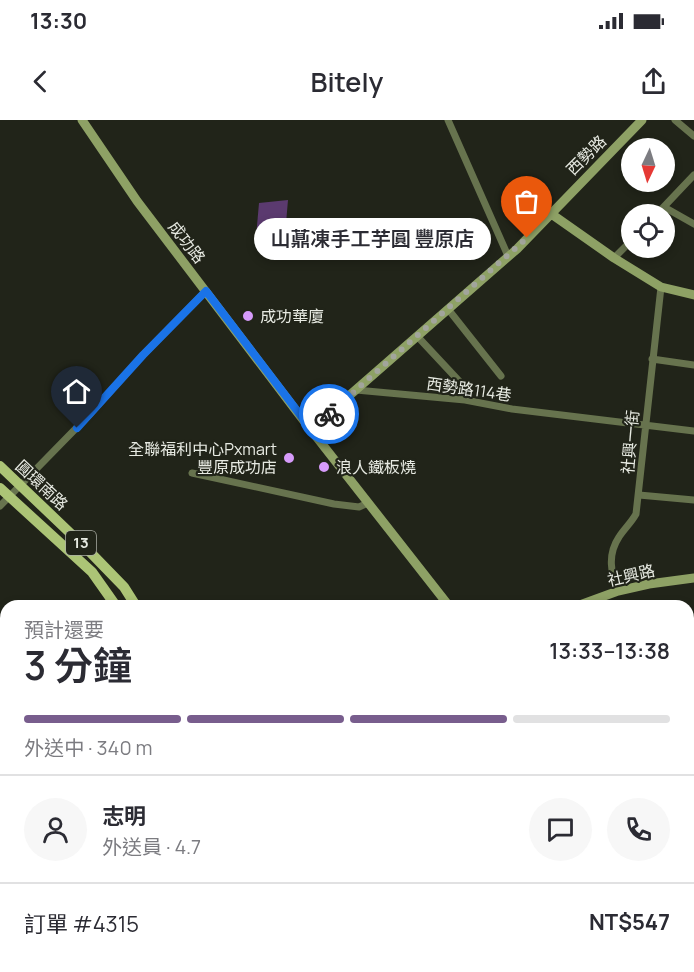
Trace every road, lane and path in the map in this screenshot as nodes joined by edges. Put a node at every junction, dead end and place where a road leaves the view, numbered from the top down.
1 (82, 120) edge
2 (448, 120) edge
3 (642, 120) edge
4 (675, 120) edge
5 (694, 136) edge
6 (694, 175) edge
7 (667, 204) edge
8 (550, 213) junction
9 (675, 213) edge
10 (694, 224) edge
11 (621, 251) edge
12 (508, 256) junction
13 (614, 258) junction
14 (661, 287) junction
15 (206, 291) junction
16 (694, 295) edge
17 (448, 309) junction
18 (417, 336) junction
19 (652, 359) junction
20 (694, 365) edge
21 (501, 376) dead end
22 (459, 381) dead end
23 (356, 390) junction
24 (645, 426) junction
25 (311, 429) junction
26 (694, 431) edge
27 (0, 466) edge
28 (192, 473) dead end
29 (21, 485) junction
30 (0, 488) edge
31 (639, 495) junction
32 (9, 496) junction
33 (694, 500) edge
34 (368, 503) junction
35 (0, 506) edge
36 (694, 578) edge
37 (618, 591) junction
38 (112, 600) edge
39 (132, 600) edge
40 (443, 600) edge
41 (593, 600) edge

1 - 15 street, 成功路
2 - 12 street
3 - 8 street, 西勢路
4 - 5 street
6 - 7 street
8 - 12 street, 西勢路
8 - 13 street
9 - 10 street
11 - 13 street
12 - 17 street, 西勢路
13 - 14 street
14 - 16 street
14 - 19 street, 社興一街
15 - 25 street, 成功路
15 - 29 street
17 - 18 street, 西勢路
17 - 21 street
18 - 22 street
18 - 23 street, 西勢路
19 - 20 street
19 - 24 street, 社興一街
23 - 24 street, 西勢路114巷
23 - 25 street, 西勢路
24 - 26 street, 西勢路114巷
24 - 31 street, 社興一街
25 - 34 street, 成功路
27 - 29 main road, 圓環南路 / 13
28 - 34 street
29 - 32 street
29 - 39 main road, 圓環南路 / 13
30 - 32 main road, 圓環南路 / 13
31 - 33 street
31 - 37 street, 社興一街
32 - 35 street
32 - 38 main road, 圓環南路 / 13
34 - 40 street, 成功路
36 - 37 street, 社興路
37 - 41 street, 社興路

